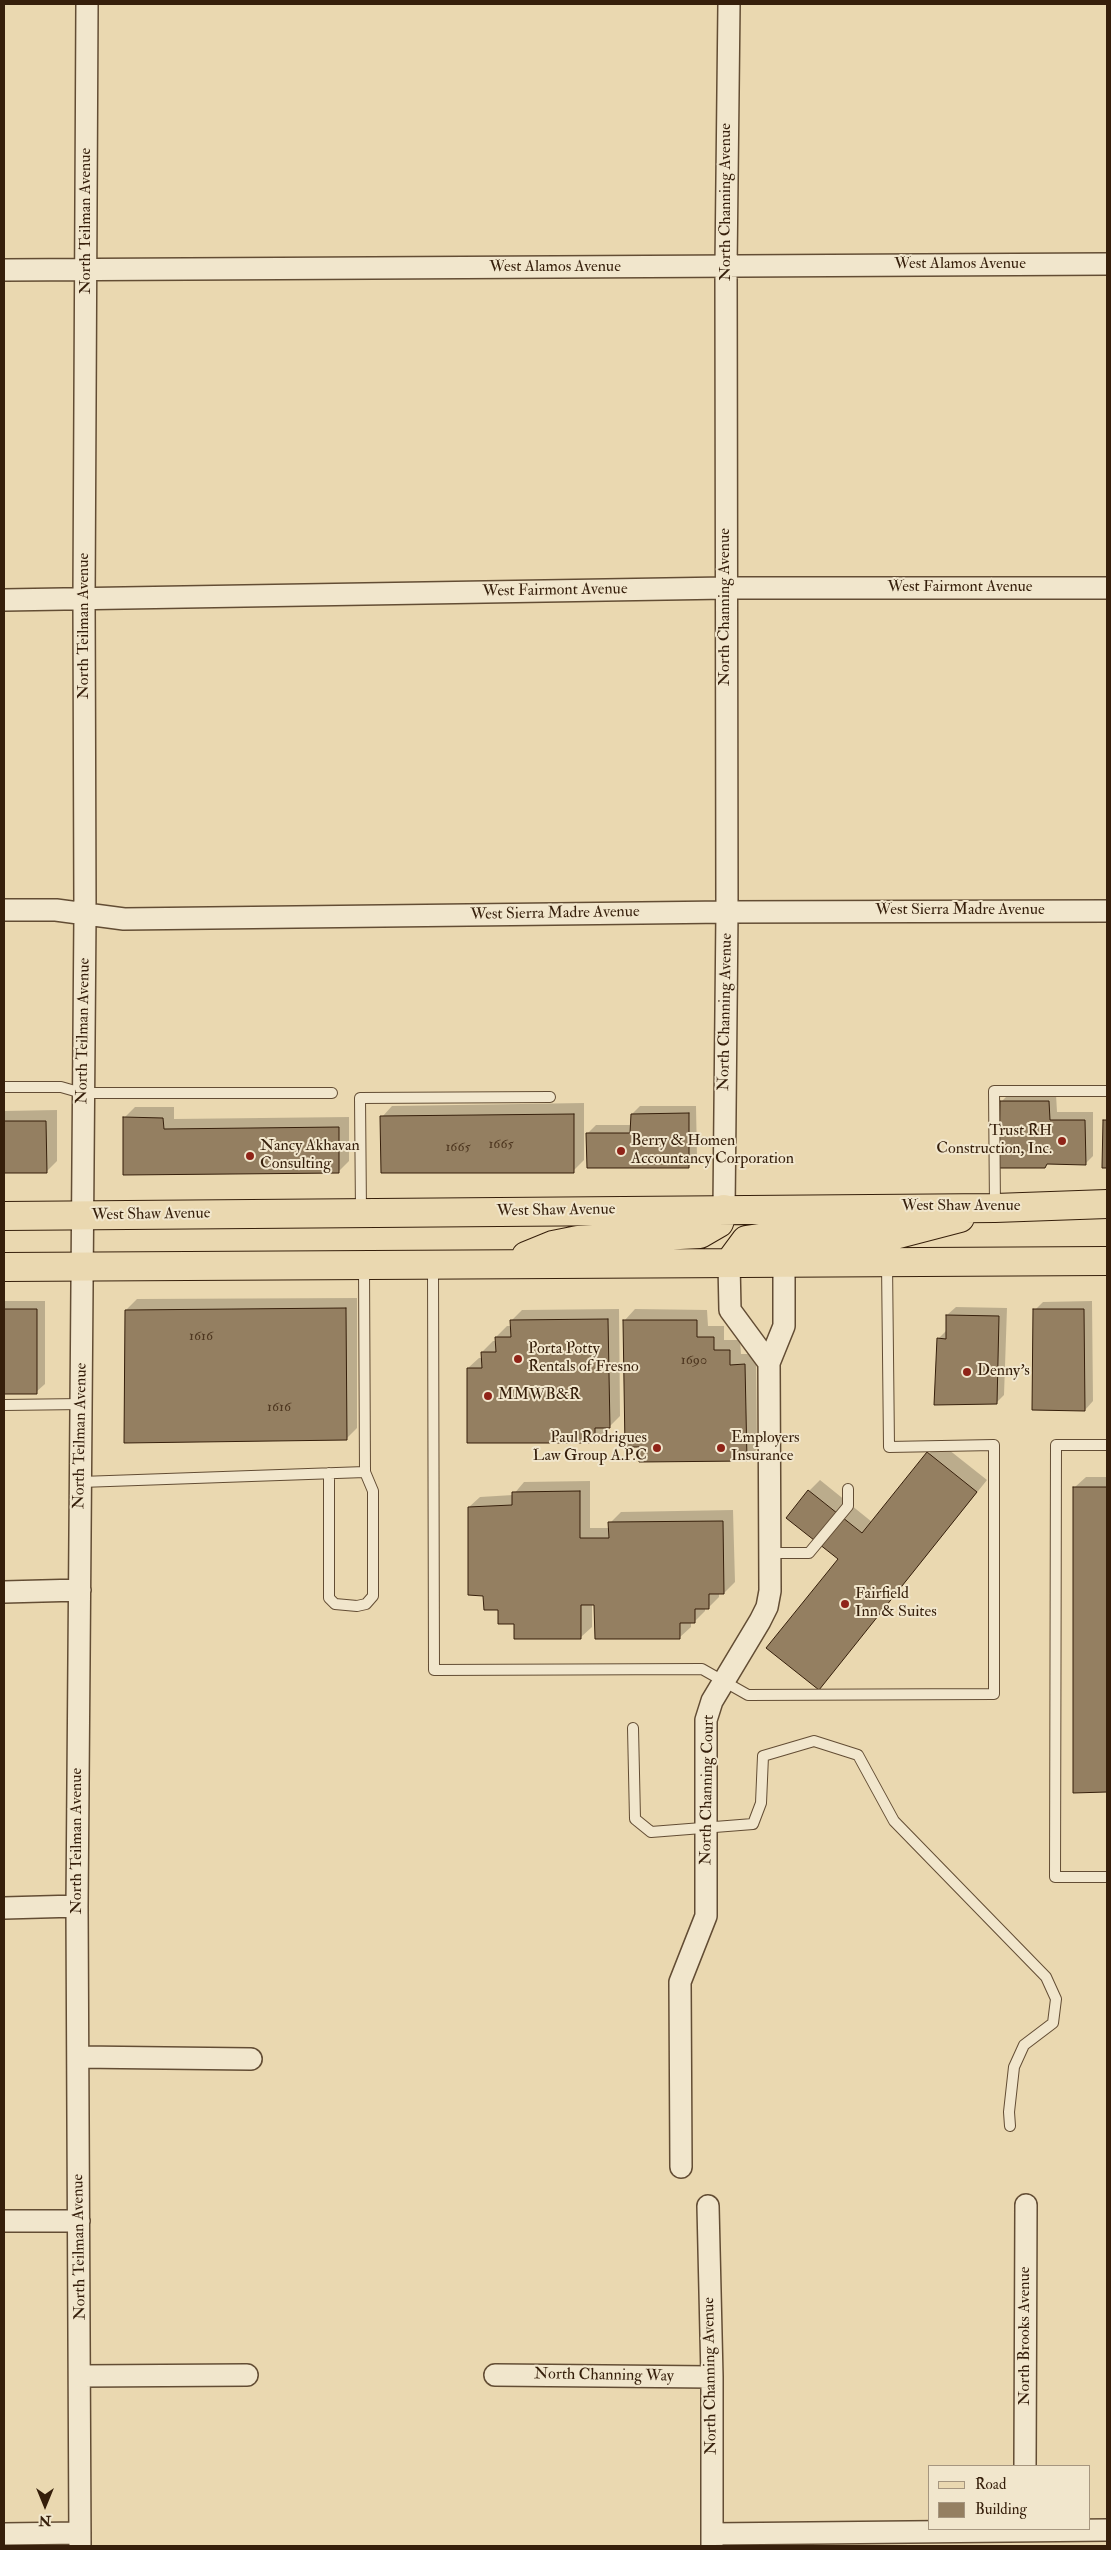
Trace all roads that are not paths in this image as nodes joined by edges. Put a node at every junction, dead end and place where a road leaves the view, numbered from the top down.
1 (87, 4) edge
2 (729, 4) edge
3 (1107, 264) edge
4 (726, 267) junction
5 (4, 270) edge
6 (86, 271) junction
7 (726, 588) junction
8 (1107, 588) edge
9 (84, 598) junction
10 (4, 600) edge
11 (4, 910) edge
12 (1107, 911) edge
13 (727, 912) junction
14 (85, 914) junction
15 (4, 1087) edge
16 (1107, 1091) edge
17 (332, 1092) dead end
18 (82, 1093) junction
19 (550, 1097) dead end
20 (1107, 1204) edge
21 (995, 1208) junction
22 (724, 1209) junction
23 (361, 1213) junction
24 (4, 1216) edge
25 (84, 1216) junction
26 (1107, 1261) edge
27 (784, 1262) junction
28 (887, 1262) junction
29 (433, 1263) junction
30 (511, 1263) junction
31 (729, 1263) junction
32 (364, 1264) junction
33 (4, 1266) edge
34 (83, 1266) junction
35 (769, 1363) junction
36 (82, 1404) junction
37 (4, 1405) edge
38 (1107, 1445) edge
39 (365, 1472) junction
40 (330, 1473) junction
41 (81, 1482) junction
42 (848, 1489) dead end
43 (770, 1553) junction
44 (80, 1590) junction
45 (4, 1592) edge
46 (724, 1680) junction
47 (633, 1728) dead end
48 (706, 1830) junction
49 (1107, 1877) edge
50 (77, 1906) junction
51 (4, 1908) edge
52 (79, 2057) junction
53 (251, 2058) dead end
54 (1010, 2126) dead end
55 (681, 2167) dead end
56 (1026, 2205) dead end
57 (708, 2206) dead end
58 (4, 2221) edge
59 (79, 2221) junction
60 (247, 2375) dead end
61 (496, 2375) dead end
62 (81, 2376) junction
63 (712, 2377) junction
64 (1025, 2465) edge
65 (1025, 2530) edge
66 (1107, 2530) edge
67 (4, 2534) edge
68 (80, 2540) edge
69 (712, 2540) edge

1 - 6 street, North Teilman Avenue
2 - 4 street, North Channing Avenue
3 - 4 street, West Alamos Avenue
4 - 6 street, West Alamos Avenue
4 - 7 street, North Channing Avenue
5 - 6 street, West Alamos Avenue
6 - 9 street, North Teilman Avenue
7 - 8 street, West Fairmont Avenue
7 - 9 street, West Fairmont Avenue
7 - 13 street, North Channing Avenue
9 - 10 street, West Fairmont Avenue
9 - 14 street, North Teilman Avenue
11 - 14 street, West Sierra Madre Avenue
12 - 13 street, West Sierra Madre Avenue
13 - 14 street, West Sierra Madre Avenue
13 - 22 street, North Channing Avenue
14 - 18 street, North Teilman Avenue
15 - 18 lane
16 - 21 lane
17 - 18 lane
18 - 25 street, North Teilman Avenue
19 - 23 lane
20 - 21 main road, West Shaw Avenue
21 - 22 main road, West Shaw Avenue
21 - 31 main road
22 - 23 main road, West Shaw Avenue
22 - 30 main road
23 - 25 main road, West Shaw Avenue
24 - 25 main road, West Shaw Avenue
25 - 34 street, North Teilman Avenue
26 - 28 main road
27 - 28 main road
27 - 31 main road
27 - 35 street, North Channing Court
28 - 46 lane
29 - 30 main road
29 - 32 main road
29 - 46 lane
30 - 31 main road
31 - 35 street
32 - 34 main road
32 - 39 lane
33 - 34 main road
34 - 36 street, North Teilman Avenue
35 - 43 street, North Channing Court
36 - 37 lane
36 - 41 street, North Teilman Avenue
38 - 49 lane
39 - 40 lane
39 - 40 lane
40 - 41 lane
41 - 44 street, North Teilman Avenue
42 - 43 lane
43 - 46 street, North Channing Court
44 - 45 street
44 - 50 street, North Teilman Avenue
46 - 48 street, North Channing Court
47 - 48 lane
48 - 54 lane
48 - 55 street, North Channing Court
50 - 51 street
50 - 52 street, North Teilman Avenue
52 - 53 street
52 - 59 street, North Teilman Avenue
56 - 64 street, North Brooks Avenue
57 - 63 street, North Channing Avenue
58 - 59 street
59 - 62 street, North Teilman Avenue
60 - 62 street
61 - 63 street, North Channing Way
62 - 68 street, North Teilman Avenue
63 - 69 street, North Channing Avenue
65 - 66 street
65 - 69 street
67 - 68 street

